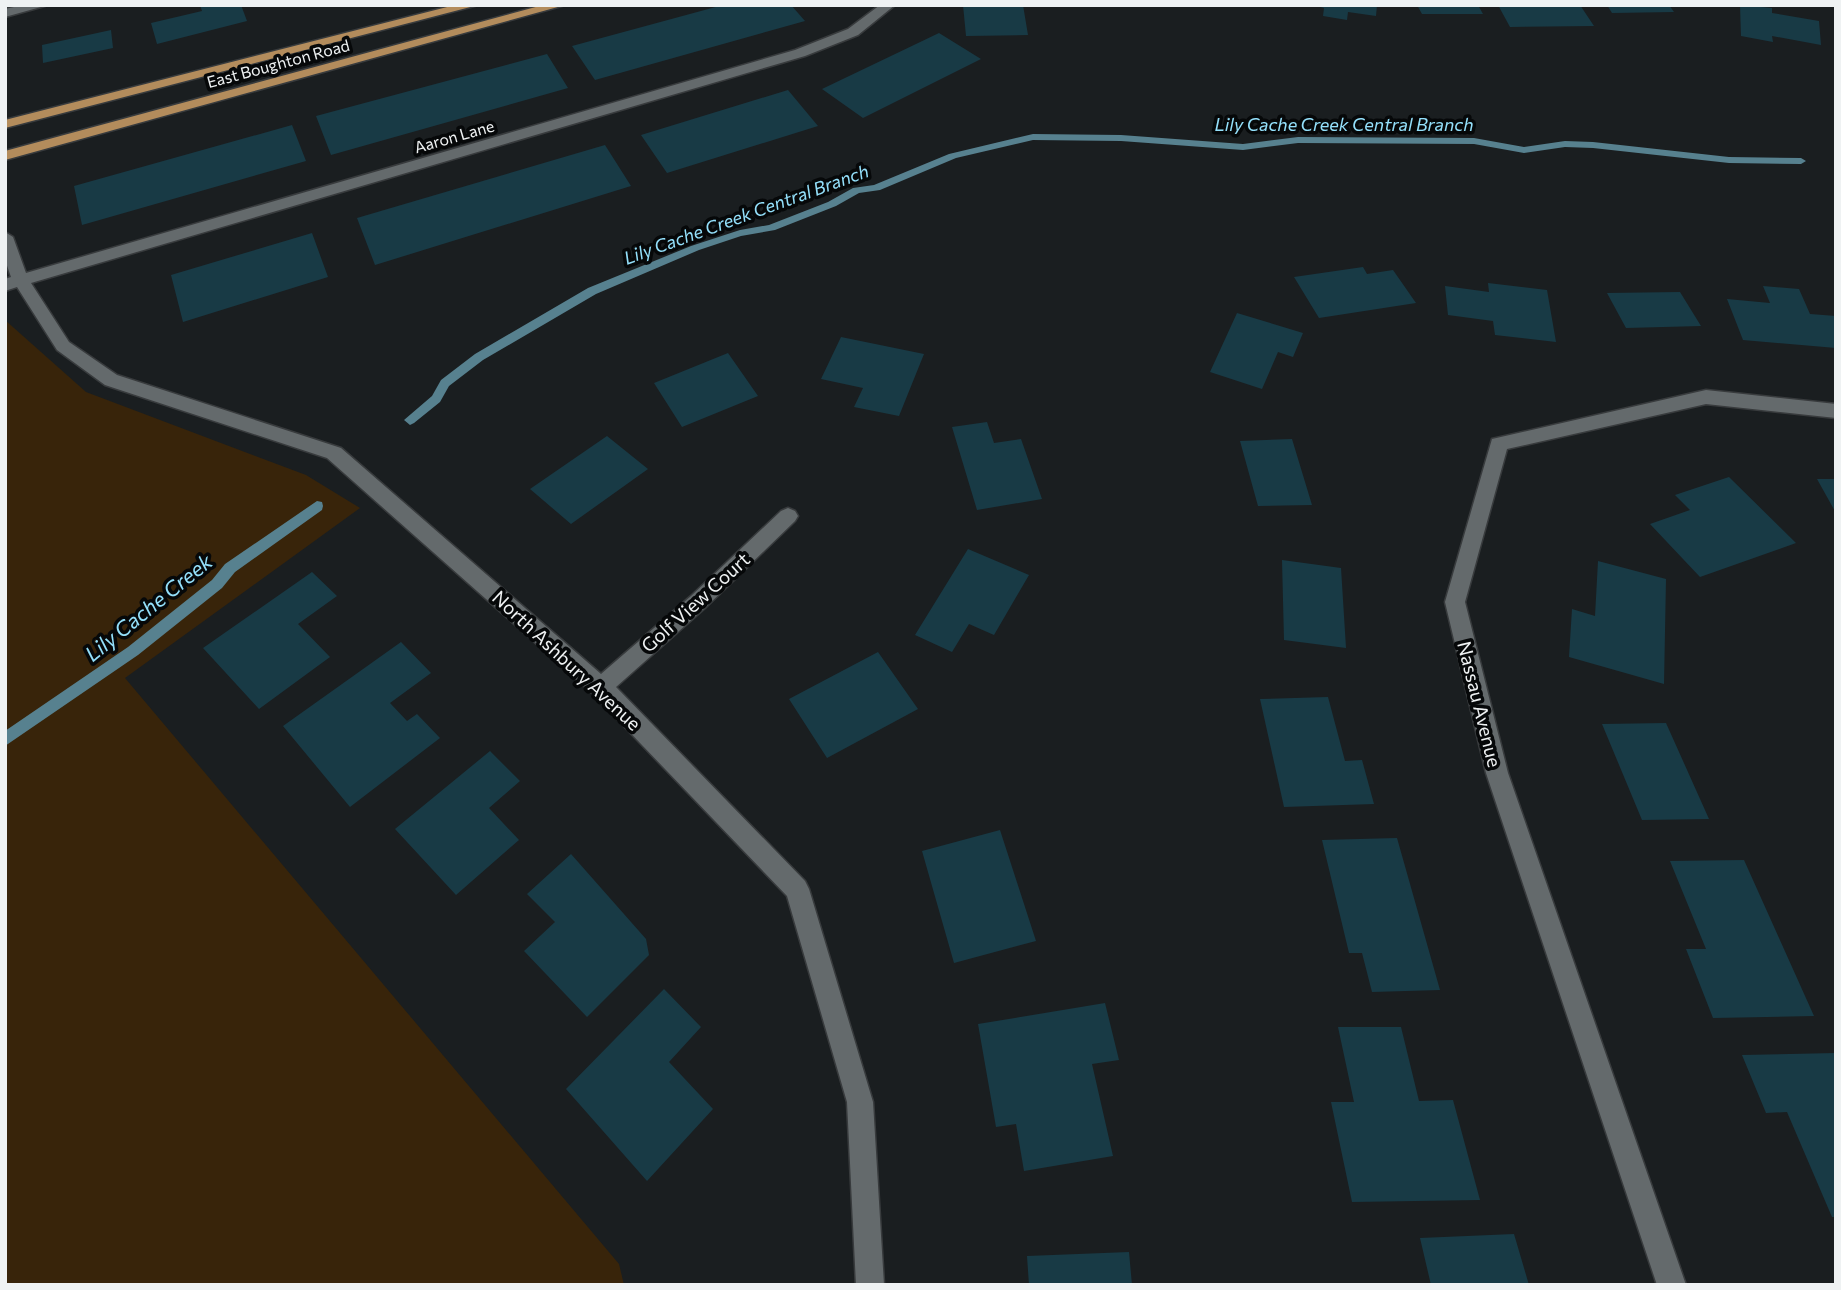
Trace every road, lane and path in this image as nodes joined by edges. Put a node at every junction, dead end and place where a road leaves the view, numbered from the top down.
1 (41, 5) edge
2 (472, 5) edge
3 (559, 5) edge
4 (889, 5) edge
5 (5, 13) edge
6 (5, 124) edge
7 (5, 156) edge
8 (5, 237) edge
9 (13, 283) edge
10 (1836, 411) edge
11 (788, 516) dead end
12 (601, 687) junction
13 (870, 1285) edge
14 (1672, 1285) edge

1 - 5 street
2 - 6 main road, East Boughton Road
3 - 7 main road, East Boughton Road
4 - 9 street, Aaron Lane
8 - 9 street, North Ashbury Avenue
9 - 12 street, North Ashbury Avenue
10 - 14 street, Nassau Avenue
11 - 12 street, Golf View Court
12 - 13 street, North Ashbury Avenue

